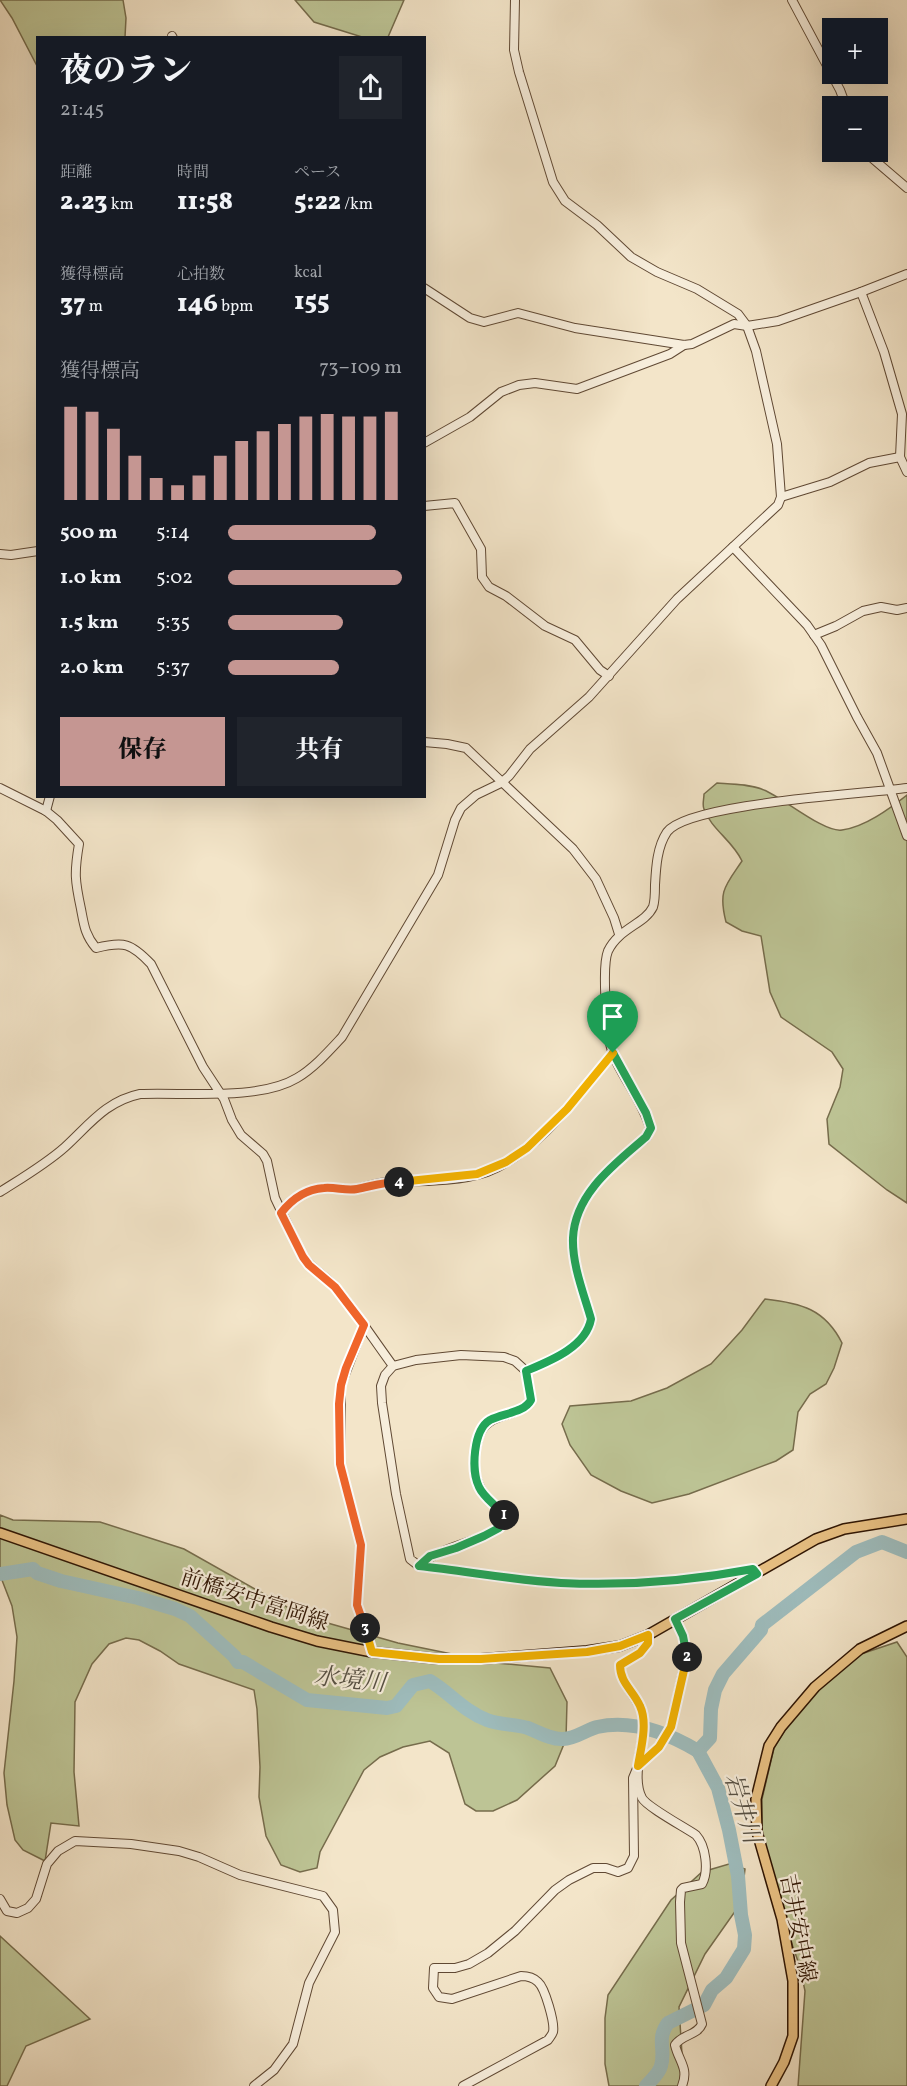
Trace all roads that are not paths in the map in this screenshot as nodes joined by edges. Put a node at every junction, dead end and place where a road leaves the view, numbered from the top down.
1 (515, 0) edge
2 (792, 0) edge
3 (842, 96) edge
4 (877, 162) edge
5 (907, 188) edge
6 (907, 273) edge
7 (426, 289) edge
8 (861, 292) junction
9 (747, 326) junction
10 (684, 345) junction
11 (426, 442) edge
12 (900, 457) junction
13 (907, 472) edge
14 (781, 497) junction
15 (426, 506) edge
16 (733, 548) junction
17 (36, 551) edge
18 (0, 554) edge
19 (907, 608) edge
20 (814, 635) junction
21 (609, 676) junction
22 (426, 742) edge
23 (501, 783) junction
24 (0, 788) edge
25 (907, 788) edge
26 (892, 790) junction
27 (49, 798) edge
28 (46, 811) junction
29 (907, 836) edge
30 (619, 934) junction
31 (613, 1053) junction
32 (220, 1092) junction
33 (0, 1192) edge
34 (281, 1213) junction
35 (364, 1325) junction
36 (393, 1366) junction
37 (526, 1371) junction
38 (907, 1519) edge
39 (0, 1533) edge
40 (419, 1566) junction
41 (757, 1574) junction
42 (675, 1619) junction
43 (907, 1626) edge
44 (648, 1635) junction
45 (372, 1652) junction
46 (638, 1766) junction
47 (0, 1899) edge
48 (775, 2084) edge
49 (254, 2086) edge
50 (463, 2086) edge
51 (682, 2086) edge

1 - 9 street
2 - 3 street
4 - 5 street
6 - 8 street
7 - 10 street
8 - 9 street
8 - 12 street
9 - 10 street
9 - 14 street
10 - 11 street
12 - 13 street
12 - 14 street
14 - 16 street
15 - 21 street
16 - 20 street
16 - 21 street
17 - 18 street
19 - 20 street
20 - 26 street
21 - 23 street
22 - 23 street
23 - 30 street
23 - 32 street
24 - 28 street
25 - 26 street
26 - 29 street
26 - 30 street
27 - 28 street
28 - 32 street
30 - 31 street
31 - 34 street
31 - 37 street
32 - 33 street
32 - 34 street
34 - 35 street
35 - 36 street
35 - 45 street
36 - 37 street
36 - 40 street
37 - 40 street
38 - 41 main road, 前橋安中富岡線
39 - 45 main road, 前橋安中富岡線
40 - 41 street
41 - 42 main road, 前橋安中富岡線
42 - 44 main road, 前橋安中富岡線
42 - 46 street
43 - 48 main road, 吉井安中線
44 - 45 main road, 前橋安中富岡線
44 - 46 street
46 - 50 street
46 - 51 street
47 - 49 street

